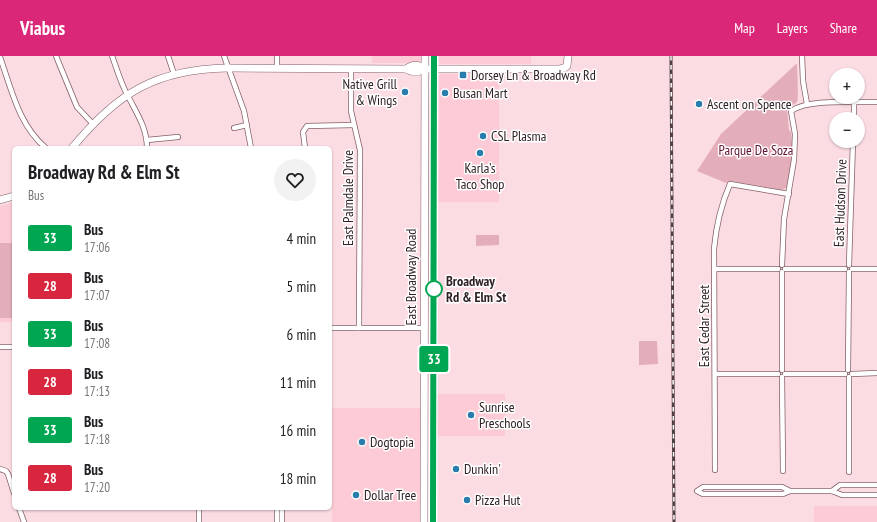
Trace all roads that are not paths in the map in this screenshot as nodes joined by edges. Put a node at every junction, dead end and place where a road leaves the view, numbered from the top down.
1 (56, 56) edge
2 (112, 56) edge
3 (168, 56) edge
4 (224, 56) edge
5 (277, 56) edge
6 (425, 56) edge
7 (434, 56) edge
8 (568, 56) edge
9 (802, 56) edge
10 (0, 57) edge
11 (228, 68) junction
12 (277, 68) junction
13 (351, 69) junction
14 (425, 69) junction
15 (434, 69) junction
16 (174, 74) junction
17 (127, 95) junction
18 (829, 102) edge
19 (877, 102) edge
20 (865, 103) edge
21 (807, 104) junction
22 (93, 124) junction
23 (247, 125) junction
24 (354, 125) junction
25 (234, 128) dead end
26 (178, 137) dead end
27 (147, 140) junction
28 (43, 146) edge
29 (74, 146) edge
30 (147, 146) edge
31 (251, 146) edge
32 (305, 146) edge
33 (853, 148) edge
34 (789, 194) junction
35 (12, 197) edge
36 (424, 199) junction
37 (0, 200) edge
38 (434, 200) junction
39 (715, 268) junction
40 (782, 269) junction
41 (849, 269) junction
42 (877, 269) edge
43 (332, 328) edge
44 (359, 328) junction
45 (424, 328) junction
46 (434, 328) junction
47 (0, 347) edge
48 (12, 347) edge
49 (716, 374) junction
50 (782, 374) junction
51 (848, 374) junction
52 (877, 374) edge
53 (424, 446) junction
54 (433, 446) junction
55 (0, 470) edge
56 (716, 470) dead end
57 (783, 471) dead end
58 (849, 472) dead end
59 (877, 485) edge
60 (12, 487) edge
61 (790, 491) junction
62 (832, 491) junction
63 (877, 495) edge
64 (20, 510) edge
65 (199, 510) edge
66 (277, 510) edge
67 (282, 510) edge
68 (24, 522) edge
69 (199, 522) edge
70 (277, 522) edge
71 (282, 522) edge
72 (424, 522) edge
73 (433, 522) edge

1 - 22 street
2 - 17 street
3 - 16 street
4 - 11 street
5 - 12 street
6 - 14 main road, East Broadway Road
7 - 15 main road, East Broadway Road
8 - 15 main road
9 - 21 street
10 - 28 street
11 - 12 main road
11 - 16 main road
11 - 23 street
12 - 13 main road
13 - 14 main road
13 - 24 street, East Palmdale Drive
14 - 15 main road
14 - 36 main road, East Broadway Road
15 - 38 main road, East Broadway Road
16 - 17 main road
17 - 22 main road
17 - 27 street
18 - 21 street
19 - 20 street
21 - 34 street
22 - 29 main road
23 - 25 street
23 - 31 street
24 - 32 street
24 - 44 street, East Palmdale Drive
26 - 27 street
27 - 30 street
33 - 41 street, East Hudson Drive
34 - 39 street, East Cedar Street
34 - 40 street
35 - 37 main road
36 - 38 main road
36 - 45 main road, East Broadway Road
38 - 46 main road, East Broadway Road
39 - 40 street
39 - 49 street, East Cedar Street
40 - 41 street
40 - 50 street
41 - 42 street
41 - 51 street, East Hudson Drive
43 - 44 street
44 - 45 street
45 - 46 main road
45 - 53 main road, East Broadway Road
46 - 54 main road, East Broadway Road
47 - 48 street
49 - 50 street
49 - 56 street, East Cedar Street
50 - 51 street
50 - 57 street
51 - 52 street
51 - 58 street, East Hudson Drive
53 - 54 main road
53 - 72 main road, East Broadway Road
54 - 73 main road, East Broadway Road
55 - 60 street
59 - 62 street
61 - 61 street
61 - 62 street
62 - 63 street
64 - 68 street
65 - 69 street
66 - 70 street
67 - 71 street

